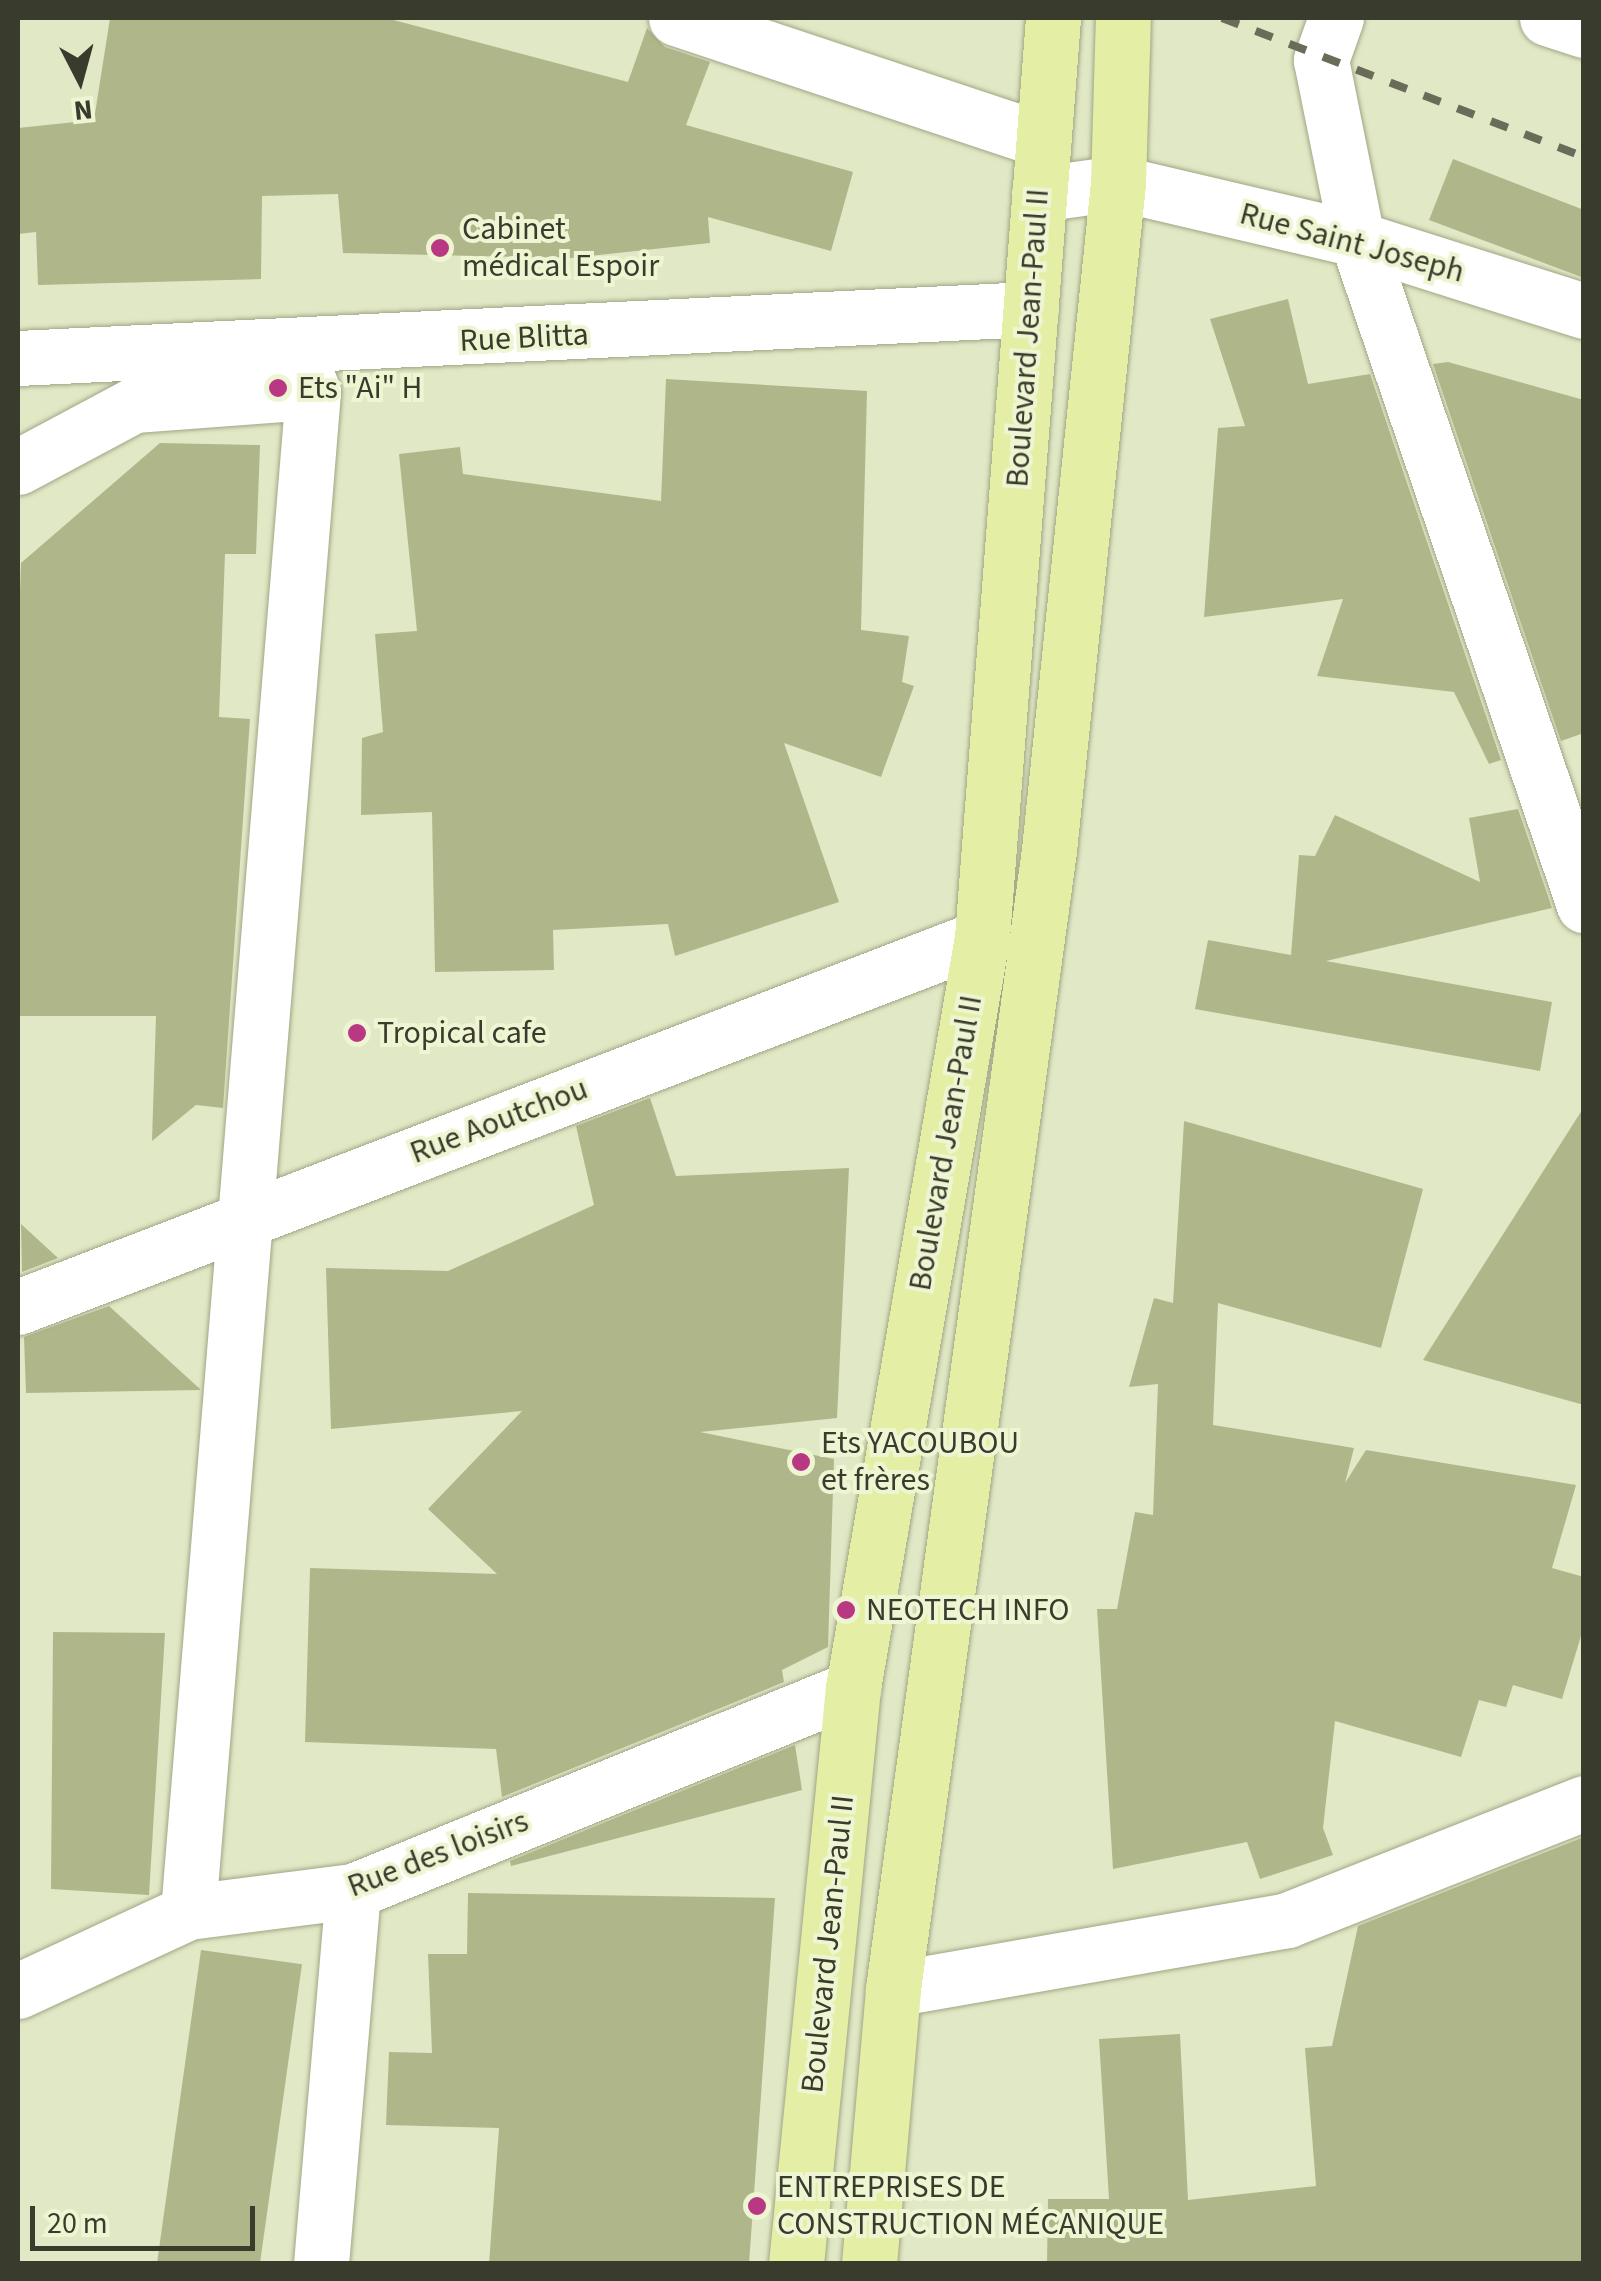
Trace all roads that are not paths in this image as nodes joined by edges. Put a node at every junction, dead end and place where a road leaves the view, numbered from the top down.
1 (676, 18) edge
2 (1053, 18) edge
3 (1122, 18) edge
4 (1336, 18) edge
5 (1043, 140) junction
6 (1118, 183) junction
7 (1039, 194) junction
8 (1357, 239) junction
9 (1031, 308) junction
10 (1584, 310) edge
11 (18, 358) edge
12 (305, 371) junction
13 (18, 467) edge
14 (1584, 905) edge
15 (982, 937) junction
16 (241, 1220) junction
17 (18, 1307) edge
18 (853, 1688) junction
19 (1584, 1803) edge
20 (353, 1891) junction
21 (188, 1912) junction
22 (893, 1989) junction
23 (18, 1991) edge
24 (322, 2264) edge
25 (796, 2264) edge
26 (870, 2264) edge

1 - 5 street
2 - 5 main road, Boulevard Jean-Paul II
3 - 6 main road, Boulevard Jean-Paul II
4 - 8 street
5 - 7 main road, Boulevard Jean-Paul II
6 - 7 street
6 - 8 street, Rue Saint Joseph
6 - 22 main road, Boulevard Jean-Paul II
7 - 9 main road, Boulevard Jean-Paul II
8 - 10 street, Rue Saint Joseph
8 - 14 street
9 - 12 street, Rue Blitta
9 - 15 main road, Boulevard Jean-Paul II
11 - 12 street, Rue Blitta
12 - 13 street
12 - 16 street
15 - 16 street, Rue Aoutchou
15 - 18 main road, Boulevard Jean-Paul II
16 - 17 street, Rue Aoutchou
16 - 21 street
18 - 20 street, Rue des loisirs
18 - 25 main road, Boulevard Jean-Paul II
19 - 22 street
20 - 21 street, Rue des loisirs
20 - 24 street
21 - 23 street, Rue des loisirs
22 - 26 main road, Boulevard Jean-Paul II

